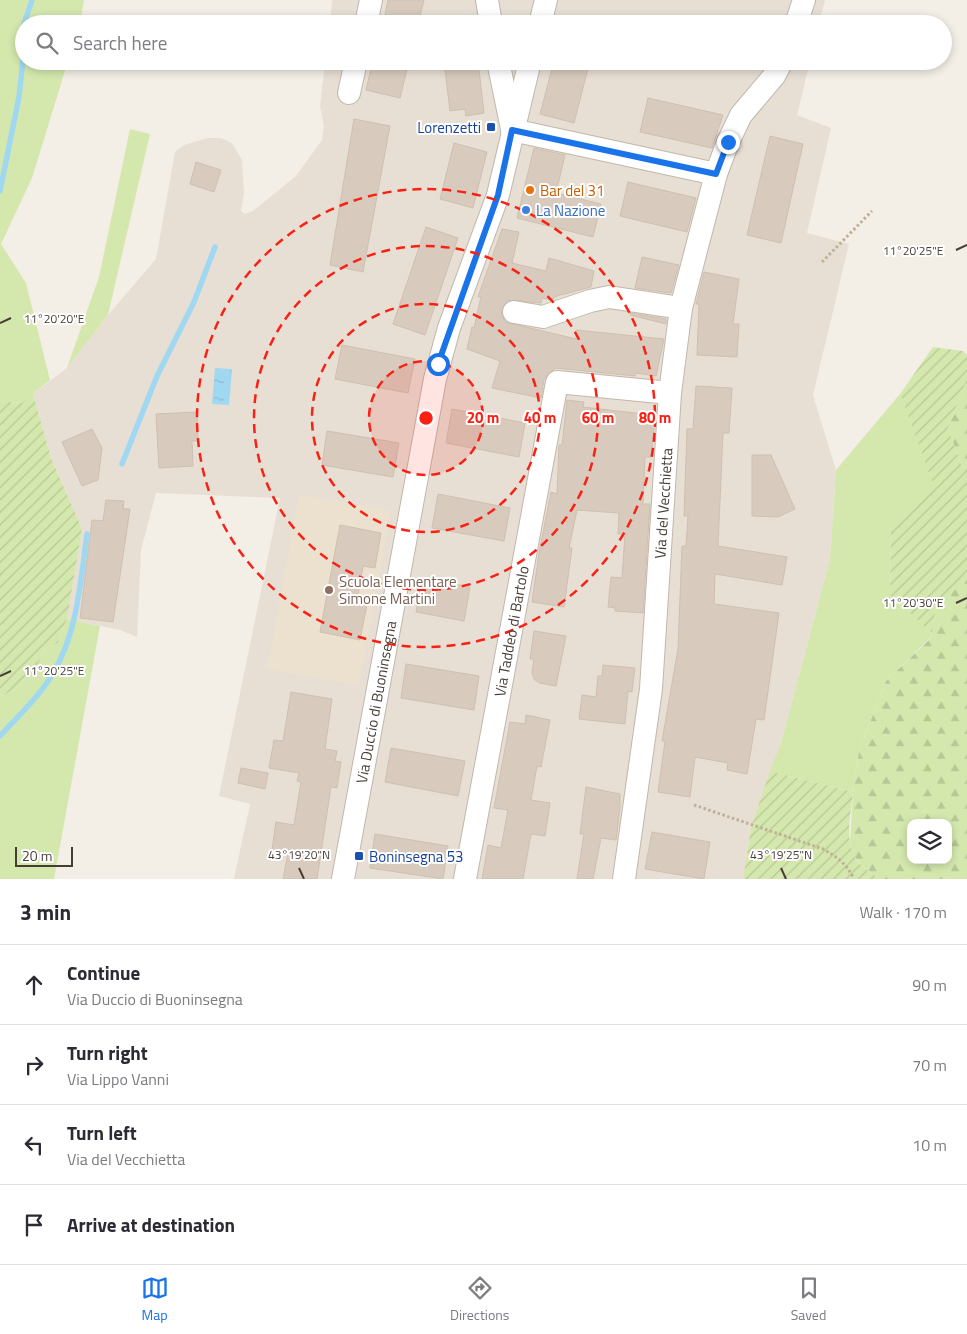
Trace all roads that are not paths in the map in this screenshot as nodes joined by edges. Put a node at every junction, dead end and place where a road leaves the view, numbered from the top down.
1 (371, 0) edge
2 (487, 0) edge
3 (546, 0) edge
4 (804, 0) edge
5 (368, 15) edge
6 (490, 15) edge
7 (542, 15) edge
8 (799, 15) edge
9 (354, 70) edge
10 (500, 70) edge
11 (528, 70) edge
12 (777, 70) edge
13 (349, 93) dead end
14 (512, 130) junction
15 (716, 174) junction
16 (681, 308) junction
17 (514, 312) dead end
18 (670, 393) junction
19 (343, 879) edge
20 (465, 879) edge
21 (624, 879) edge

1 - 5 street
2 - 6 street
3 - 7 street
4 - 8 street
9 - 13 street
10 - 14 street
11 - 14 street, Via Duccio di Buoninsegna
12 - 15 street, Via del Vecchietta
14 - 15 street
14 - 19 street, Via Duccio di Buoninsegna
15 - 16 street, Via del Vecchietta
16 - 17 street
16 - 18 street, Via del Vecchietta
18 - 20 street, Via Taddeo di Bartolo
18 - 21 street, Via del Vecchietta

